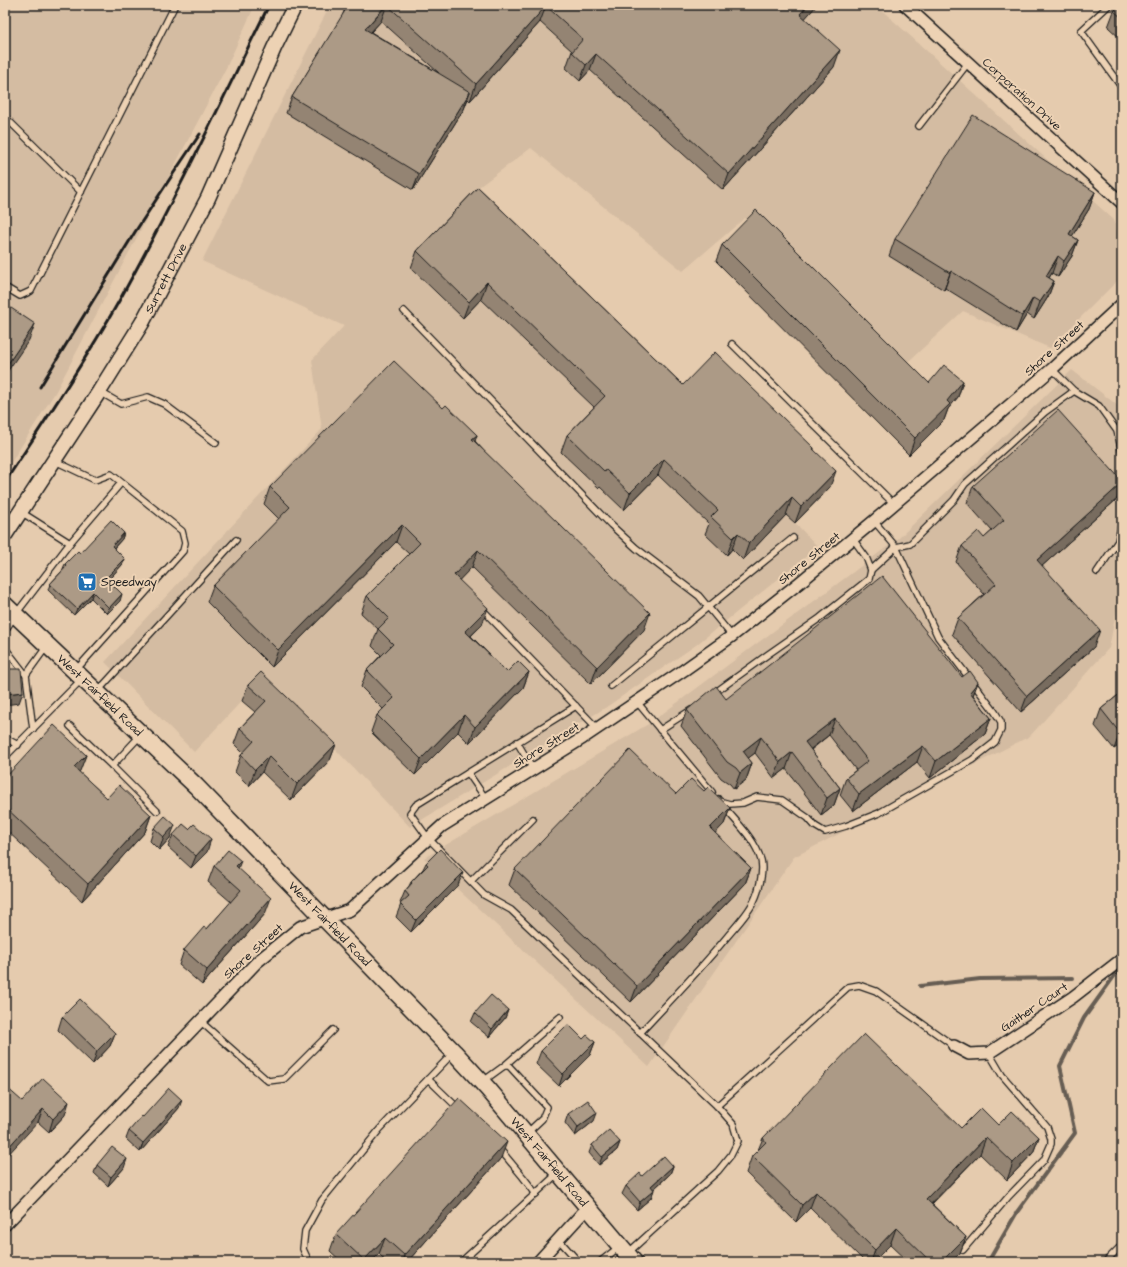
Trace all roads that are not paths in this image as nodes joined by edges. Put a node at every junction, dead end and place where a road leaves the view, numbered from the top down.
1 (175, 5) edge
2 (295, 5) edge
3 (905, 5) edge
4 (1109, 5) edge
5 (968, 63) junction
6 (1122, 88) edge
7 (5, 117) edge
8 (919, 126) dead end
9 (81, 192) junction
10 (1122, 203) edge
11 (5, 287) edge
12 (1122, 304) edge
13 (404, 311) dead end
14 (732, 344) dead end
15 (1052, 369) junction
16 (1074, 391) junction
17 (99, 392) junction
18 (216, 443) dead end
19 (1122, 452) edge
20 (54, 461) junction
21 (121, 482) junction
22 (894, 504) junction
23 (21, 512) junction
24 (874, 521) junction
25 (1122, 521) edge
26 (5, 535) edge
27 (793, 538) dead end
28 (853, 539) junction
29 (236, 540) dead end
30 (70, 544) junction
31 (896, 546) junction
32 (871, 570) junction
33 (1097, 572) dead end
34 (478, 605) edge
35 (708, 606) junction
36 (10, 610) edge
37 (5, 631) edge
38 (732, 636) junction
39 (48, 645) junction
40 (5, 648) edge
41 (79, 674) junction
42 (19, 675) edge
43 (26, 675) junction
44 (611, 686) dead end
45 (98, 691) junction
46 (706, 699) edge
47 (637, 702) junction
48 (576, 706) junction
49 (694, 708) edge
50 (70, 726) dead end
51 (597, 728) junction
52 (33, 729) junction
53 (660, 730) junction
54 (142, 734) junction
55 (5, 738) edge
56 (517, 742) junction
57 (18, 745) junction
58 (5, 757) edge
59 (112, 766) junction
60 (533, 769) junction
61 (468, 773) junction
62 (486, 799) junction
63 (719, 800) junction
64 (157, 811) dead end
65 (533, 819) dead end
66 (428, 838) junction
67 (471, 881) junction
68 (326, 918) junction
69 (1122, 959) edge
70 (560, 1017) dead end
71 (200, 1022) junction
72 (333, 1030) dead end
73 (640, 1033) junction
74 (954, 1046) joint
75 (454, 1052) junction
76 (989, 1053) junction
77 (504, 1066) junction
78 (428, 1079) junction
79 (482, 1082) junction
80 (717, 1106) junction
81 (461, 1111) edge
82 (526, 1133) junction
83 (492, 1141) edge
84 (559, 1172) junction
85 (536, 1194) junction
86 (588, 1207) junction
87 (5, 1224) edge
88 (558, 1240) junction
89 (1122, 1245) edge
90 (963, 1250) edge
91 (627, 1254) edge
92 (577, 1261) edge
93 (310, 1262) edge
94 (461, 1262) edge
95 (538, 1262) edge
96 (600, 1262) edge
97 (1105, 1262) edge

1 - 9 lane
2 - 17 street, Surrett Drive
3 - 5 street, Corporation Drive
4 - 6 lane
5 - 8 lane
5 - 10 street, Corporation Drive
7 - 9 lane
9 - 11 lane
12 - 15 street, Shore Street
13 - 35 lane
14 - 22 lane
15 - 16 lane
15 - 22 street, Shore Street
16 - 19 lane
16 - 31 lane
17 - 18 lane
17 - 20 street, Surrett Drive
20 - 21 lane
20 - 23 street, Surrett Drive
21 - 30 lane
21 - 41 lane
22 - 24 street, Shore Street
23 - 26 street, Surrett Drive
23 - 30 lane
24 - 28 street, Shore Street
24 - 31 lane
25 - 33 lane
27 - 35 lane
28 - 32 lane
28 - 38 street, Shore Street
29 - 45 lane
30 - 36 lane
31 - 32 lane
31 - 63 lane
32 - 46 lane
34 - 48 lane
35 - 38 lane
35 - 44 lane
36 - 37 lane
36 - 39 main road, West Fairfield Road
38 - 47 street, Shore Street
39 - 41 main road, West Fairfield Road
39 - 43 lane
40 - 43 lane
41 - 45 main road, West Fairfield Road
41 - 52 lane
42 - 43 lane
43 - 52 lane
45 - 54 main road, West Fairfield Road
47 - 51 street, Shore Street
47 - 53 lane
48 - 51 lane
48 - 56 lane
49 - 53 lane
50 - 59 lane
51 - 60 street, Shore Street
52 - 57 lane
53 - 63 lane
54 - 59 lane
54 - 68 main road, West Fairfield Road
55 - 57 lane
56 - 60 lane
56 - 61 lane
57 - 58 lane
59 - 64 lane
60 - 62 street, Shore Street
61 - 62 lane
61 - 66 lane
62 - 66 street, Shore Street
63 - 73 lane
65 - 67 lane
66 - 67 lane
66 - 68 street, Shore Street
67 - 73 lane
68 - 71 street, Shore Street
68 - 75 main road, West Fairfield Road
69 - 76 street, Gaither Court
70 - 77 lane
71 - 72 lane
71 - 87 street, Shore Street
73 - 80 lane
74 - 76 street
74 - 80 lane
75 - 78 lane
75 - 79 main road, West Fairfield Road
76 - 90 lane
77 - 79 lane
77 - 82 lane
78 - 81 lane
78 - 93 lane
79 - 82 main road, West Fairfield Road
80 - 91 lane
82 - 84 main road, West Fairfield Road
83 - 85 lane
84 - 85 lane
84 - 86 main road, West Fairfield Road
85 - 94 lane
86 - 88 street
86 - 91 main road, West Fairfield Road
88 - 92 lane
88 - 95 street
89 - 97 lane
91 - 96 lane

